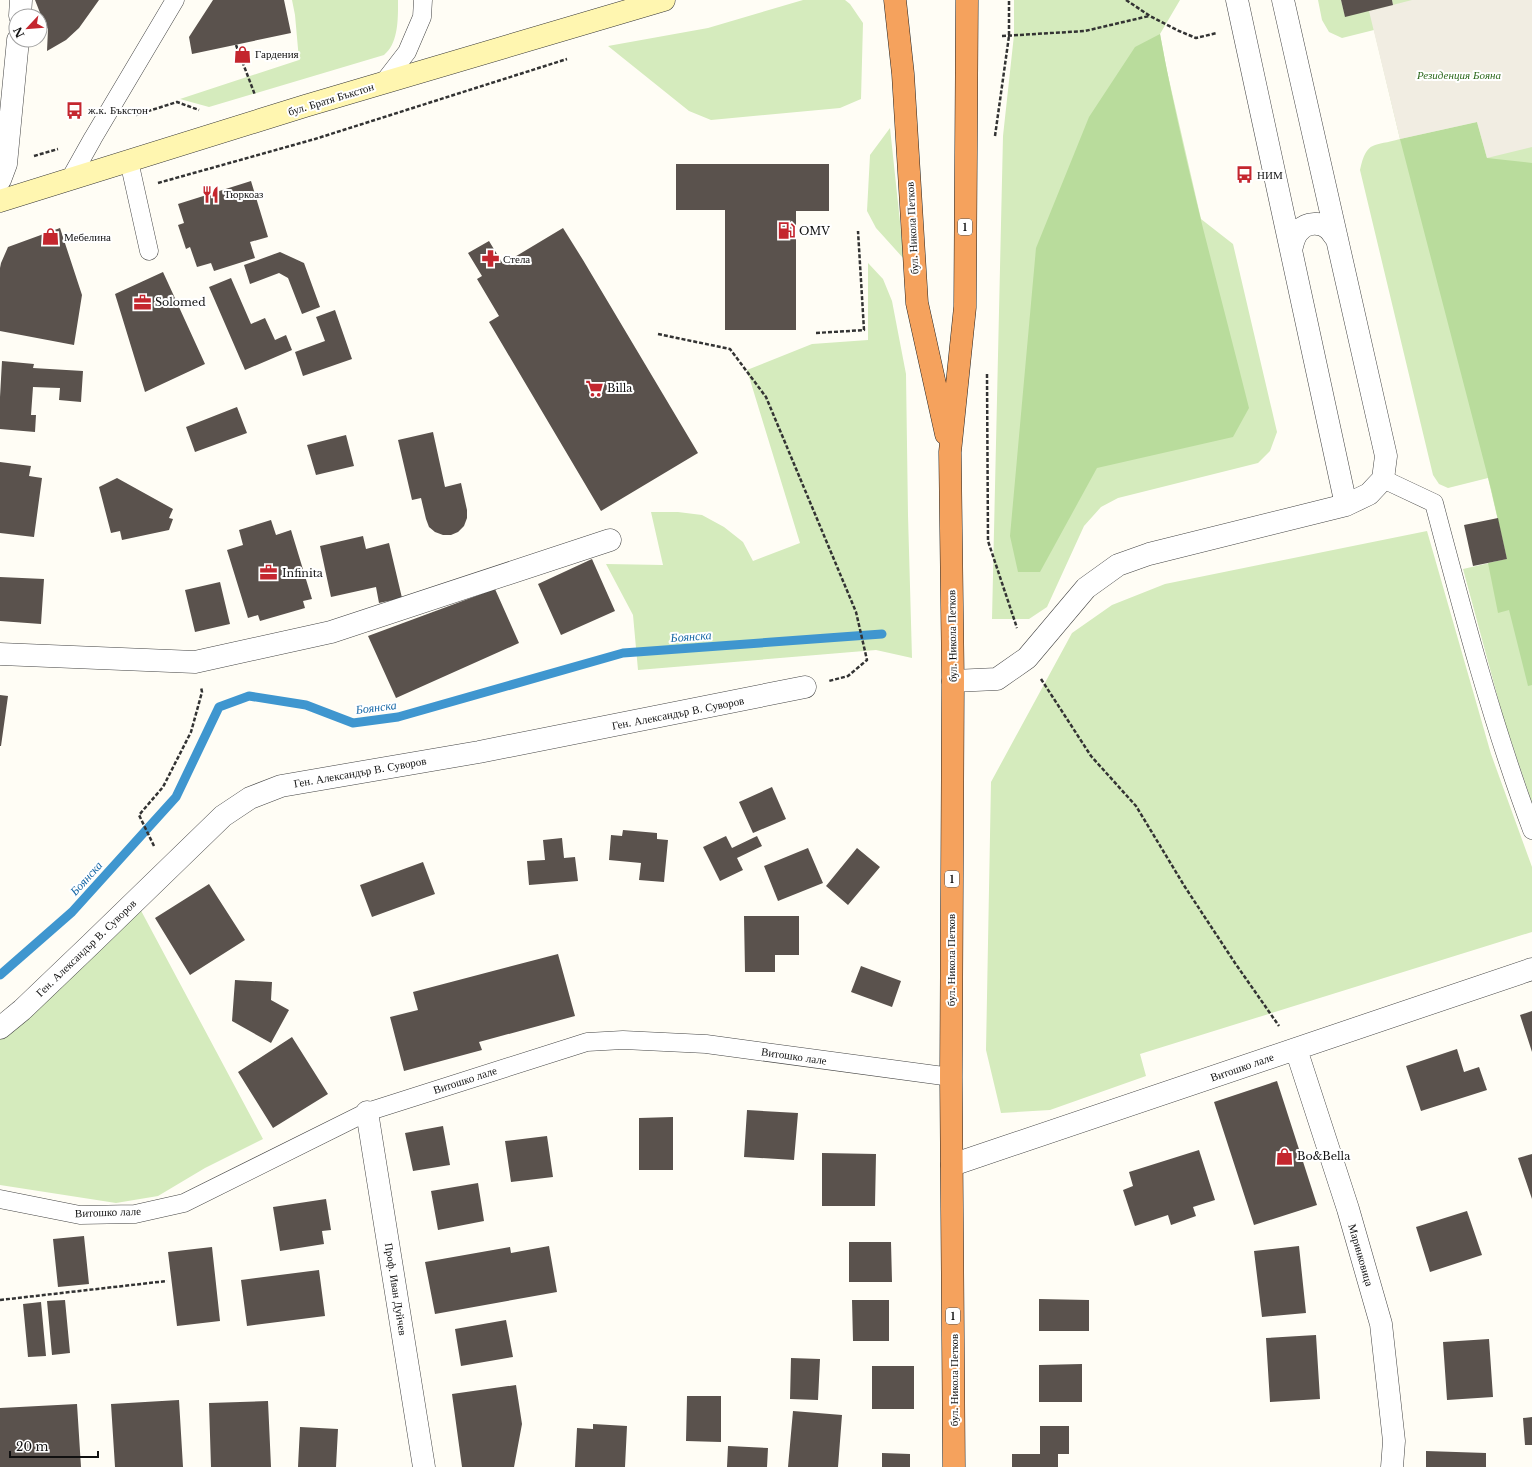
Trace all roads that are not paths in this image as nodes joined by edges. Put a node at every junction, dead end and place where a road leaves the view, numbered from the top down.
1 (175, 0) edge
2 (423, 0) edge
3 (664, 0) edge
4 (895, 0) edge
5 (967, 0) edge
6 (1237, 0) edge
7 (1283, 0) edge
8 (17, 48) edge
9 (383, 83) junction
10 (129, 161) junction
11 (70, 179) junction
12 (0, 180) edge
13 (0, 201) edge
14 (1337, 240) junction
15 (1291, 250) junction
16 (149, 251) dead end
17 (950, 452) junction
18 (1383, 479) junction
19 (1346, 505) junction
20 (610, 540) dead end
21 (0, 654) edge
22 (953, 681) junction
23 (805, 687) road end
24 (1532, 830) edge
25 (1532, 969) edge
26 (0, 1028) edge
27 (1296, 1049) junction
28 (951, 1078) junction
29 (367, 1112) junction
30 (952, 1165) junction
31 (0, 1198) edge
32 (424, 1467) edge
33 (954, 1467) edge
34 (1392, 1467) edge

1 - 11 lane
2 - 9 lane
3 - 9 street, бул. Братя Бъкстон
4 - 17 highway, бул. Никола Петков / 1
5 - 17 highway, бул. Никола Петков / 1
6 - 15 street
7 - 14 street
8 - 12 street
9 - 10 street, бул. Братя Бъкстон
10 - 11 street, бул. Братя Бъкстон
10 - 16 lane
11 - 13 street, бул. Братя Бъкстон
14 - 15 street
14 - 18 street
15 - 19 street
17 - 22 highway, бул. Никола Петков / 1
18 - 19 street
18 - 24 lane
19 - 22 street
20 - 21 street
22 - 28 highway, бул. Никола Петков / 1
23 - 26 street, Ген. Александър В. Суворов
25 - 27 street, Витошко лале
27 - 30 street, Витошко лале
27 - 34 street, Маринковица
28 - 29 lane, Витошко лале
28 - 30 highway, бул. Никола Петков / 1
29 - 31 lane, Витошко лале
29 - 32 street, Проф. Иван Дуйчев
30 - 33 highway, бул. Никола Петков / 1

